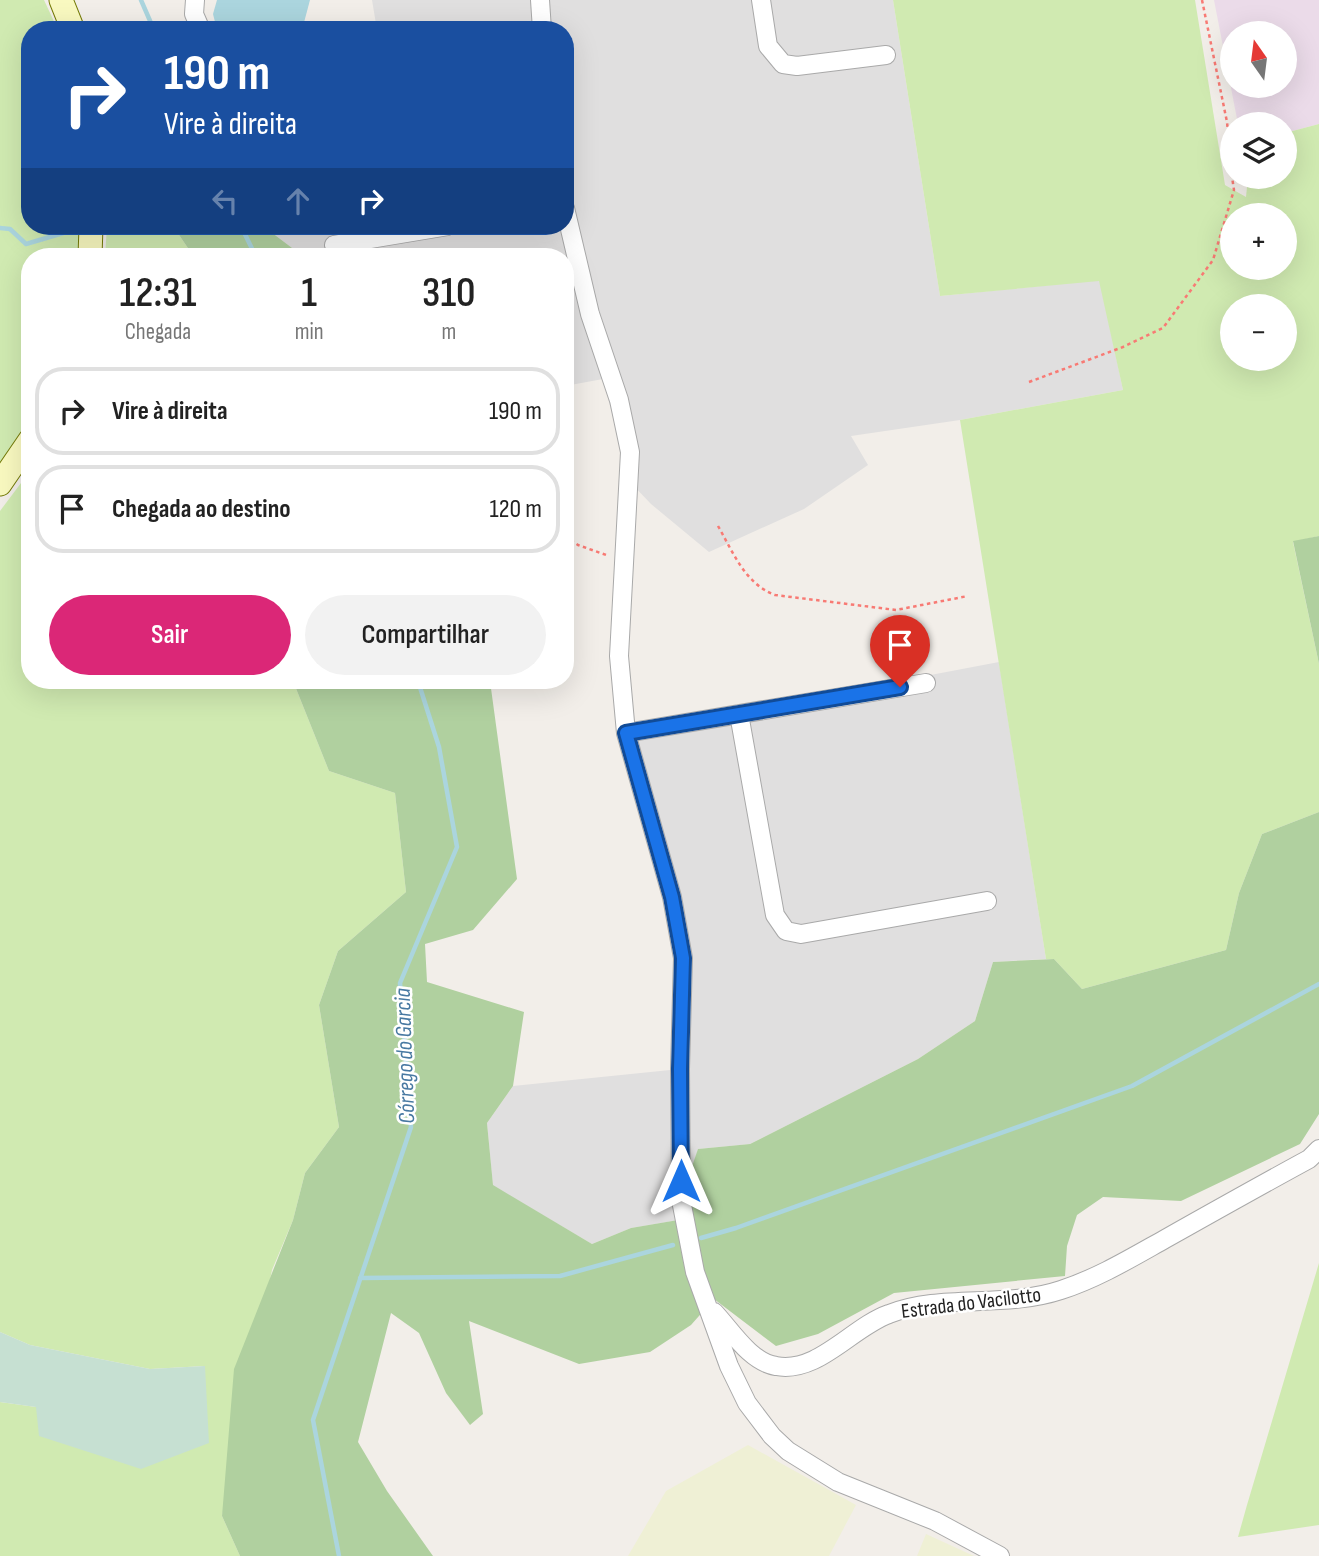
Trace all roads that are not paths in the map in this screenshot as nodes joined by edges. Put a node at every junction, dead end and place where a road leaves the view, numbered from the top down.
1 (61, 0) edge
2 (195, 0) edge
3 (540, 0) edge
4 (761, 0) edge
5 (69, 21) edge
6 (197, 21) edge
7 (541, 21) edge
8 (886, 55) dead end
9 (394, 235) edge
10 (571, 235) edge
11 (334, 245) dead end
12 (21, 453) edge
13 (0, 484) edge
14 (926, 683) dead end
15 (739, 714) junction
16 (626, 733) junction
17 (987, 901) dead end
18 (1319, 1149) edge
19 (709, 1307) junction
20 (1000, 1556) edge

1 - 5 street
2 - 6 street
3 - 7 street
4 - 8 street
9 - 11 street
10 - 16 street
12 - 13 street
14 - 15 street
15 - 16 street
15 - 17 street
16 - 19 street
18 - 19 street, Estrada do Vacilotto
19 - 20 street

